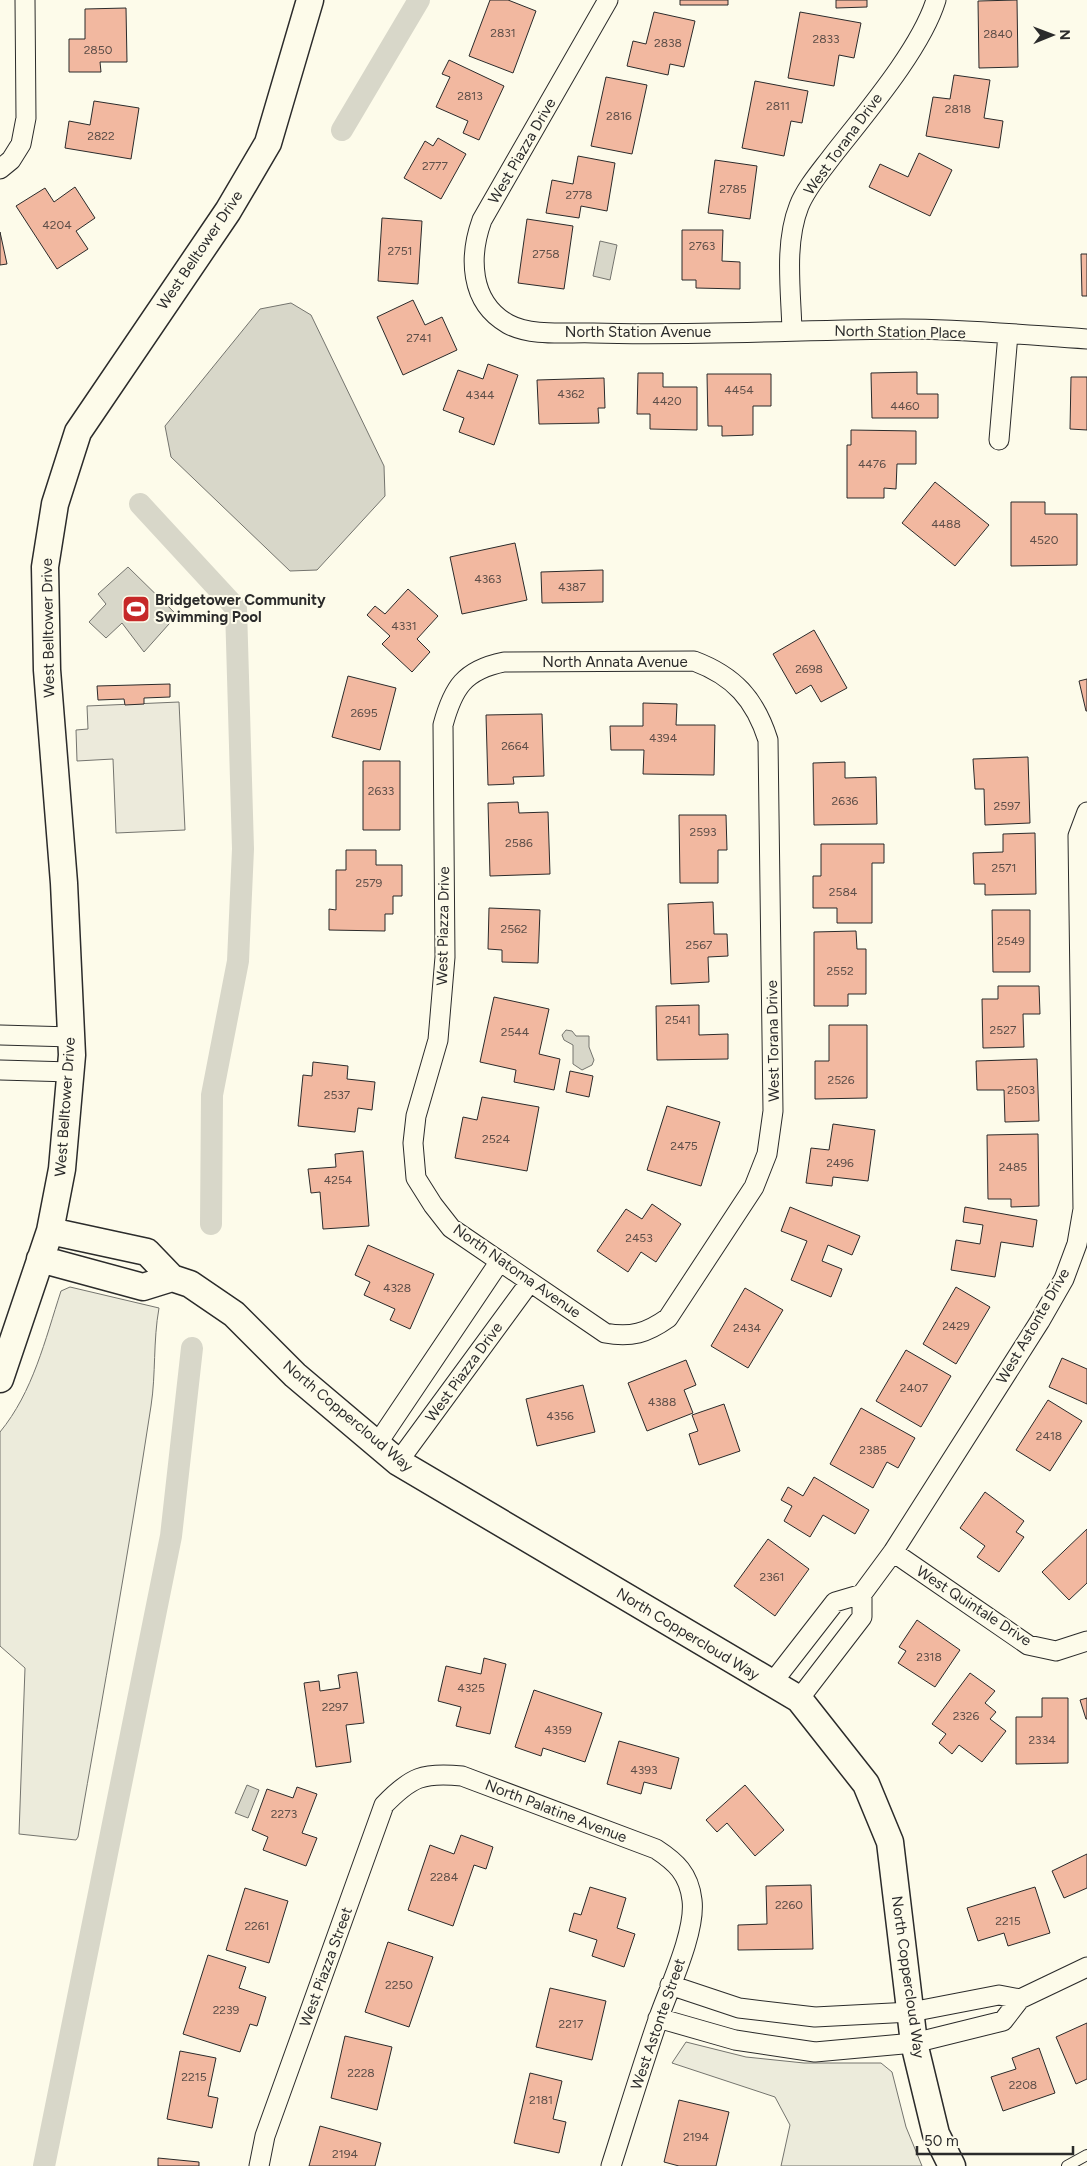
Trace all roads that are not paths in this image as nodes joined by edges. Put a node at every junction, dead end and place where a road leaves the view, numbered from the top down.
1 (25, 0) edge
2 (310, 0) edge
3 (608, 0) edge
4 (936, 0) edge
5 (6, 164) edge
6 (491, 309) joint
7 (792, 331) junction
8 (1008, 334) junction
9 (1087, 339) edge
10 (999, 440) dead end
11 (468, 677) joint
12 (751, 703) joint
13 (1087, 812) edge
14 (0, 1035) edge
15 (72, 1037) junction
16 (0, 1070) edge
17 (71, 1072) junction
18 (416, 1178) joint
19 (50, 1231) junction
20 (40, 1259) junction
21 (500, 1260) junction
22 (172, 1278) junction
23 (530, 1282) junction
24 (637, 1335) joint
25 (0, 1379) edge
26 (377, 1444) junction
27 (398, 1462) junction
28 (893, 1552) junction
29 (862, 1594) junction
30 (1087, 1642) edge
31 (772, 1683) junction
32 (799, 1699) junction
33 (412, 1780) joint
34 (687, 1880) joint
35 (1087, 1967) edge
36 (670, 1986) junction
37 (1020, 1999) junction
38 (911, 2012) junction
39 (658, 2018) junction
40 (914, 2043) junction
41 (1087, 2155) edge
42 (259, 2166) edge
43 (611, 2166) edge
44 (952, 2166) edge
45 (1067, 2166) edge

1 - 5 street
2 - 15 street, West Belltower Drive
3 - 6 street, West Piazza Drive
4 - 7 street, West Torana Drive
6 - 7 street, North Station Avenue
7 - 8 street, North Station Place
8 - 9 street, North Station Place
8 - 10 street
11 - 12 street, North Annata Avenue
11 - 18 street, West Piazza Drive
12 - 24 street, West Torana Drive
13 - 28 street, West Astonte Drive
14 - 15 street
15 - 17 street, West Belltower Drive
16 - 17 street
17 - 19 street, West Belltower Drive
18 - 21 street, North Natoma Avenue
19 - 20 street, West Belltower Drive
19 - 22 street, North Coppercloud Way
20 - 22 street
20 - 25 street, West Belltower Drive
21 - 23 street, North Natoma Avenue
21 - 26 street, West Piazza Drive
22 - 26 street, North Coppercloud Way
23 - 24 street, North Natoma Avenue
23 - 27 street, West Piazza Drive
26 - 27 street, North Coppercloud Way
27 - 31 street, North Coppercloud Way
28 - 29 street, West Astonte Drive
28 - 30 street, West Quintale Drive
29 - 31 street
29 - 32 street
31 - 32 street, North Coppercloud Way
32 - 38 street, North Coppercloud Way
33 - 34 street, North Palatine Avenue
33 - 42 street, West Piazza Street
34 - 36 street, West Astonte Street
35 - 37 street
36 - 38 street
36 - 39 street, West Astonte Street
37 - 38 street
37 - 40 street
38 - 40 street, North Coppercloud Way
39 - 40 street
39 - 43 street, West Astonte Street
40 - 44 street, North Coppercloud Way
41 - 45 lane

